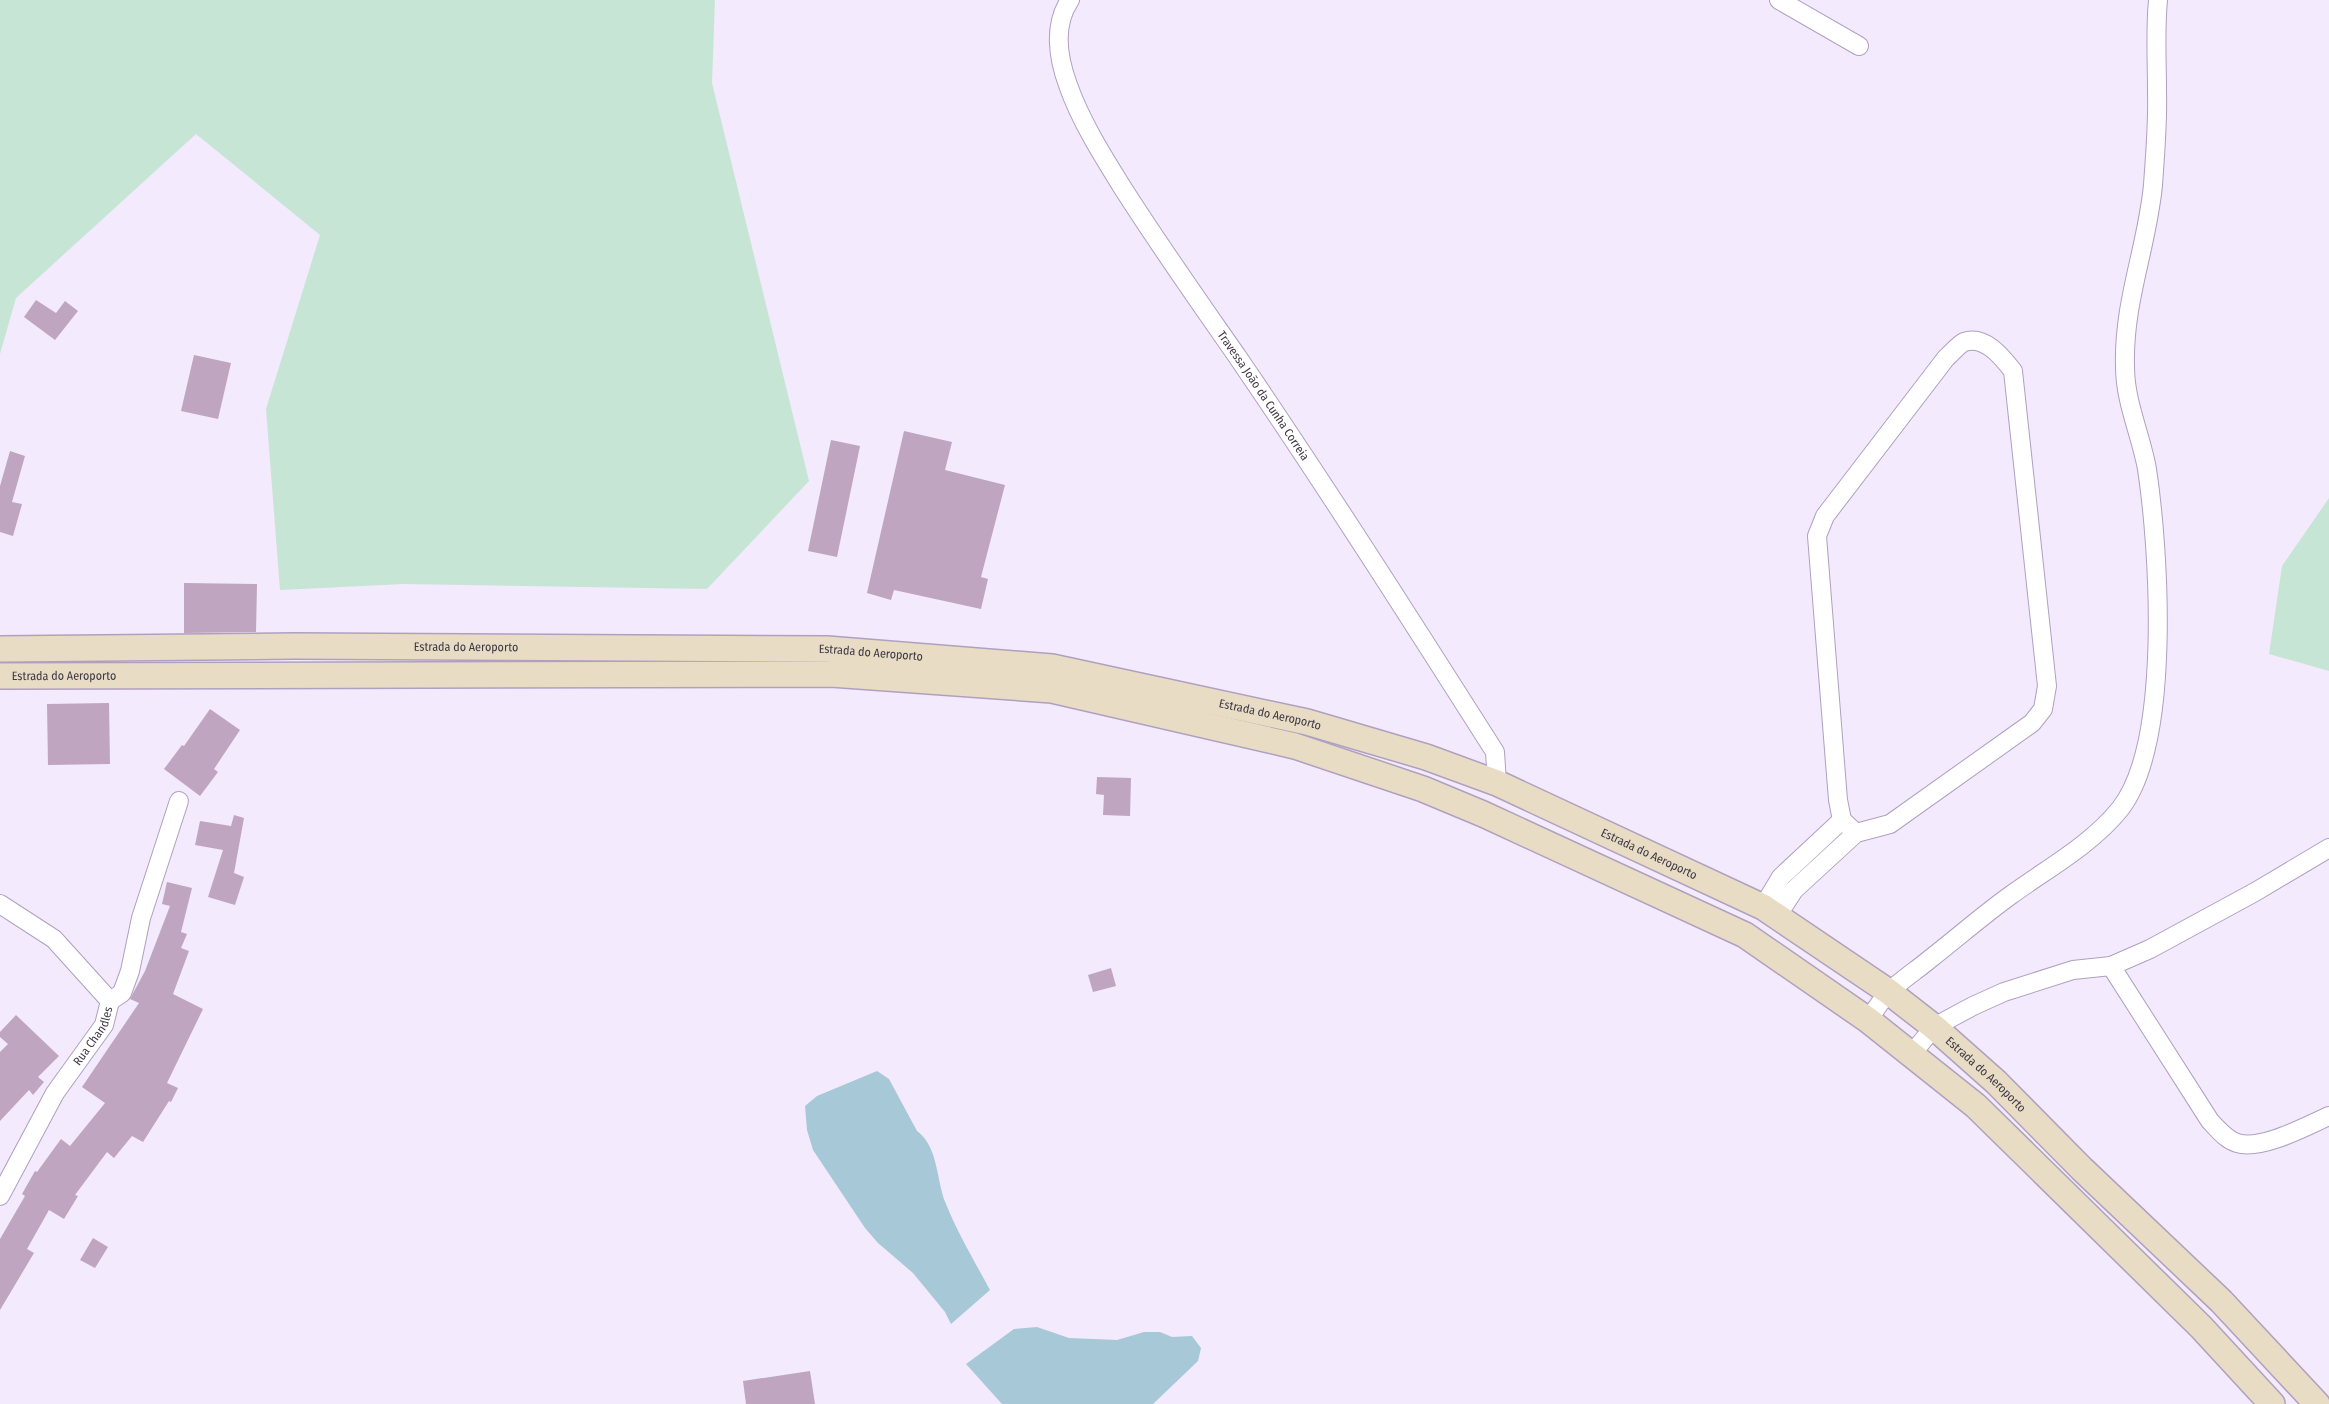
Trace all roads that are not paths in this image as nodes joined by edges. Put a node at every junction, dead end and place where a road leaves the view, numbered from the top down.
1 (1070, 0) edge
2 (1779, 0) edge
3 (2158, 0) edge
4 (1858, 46) dead end
5 (0, 649) edge
6 (0, 676) edge
7 (1496, 783) junction
8 (179, 801) dead end
9 (1842, 820) junction
10 (1856, 834) junction
11 (2329, 848) edge
12 (0, 904) edge
13 (1770, 911) junction
14 (2111, 966) junction
15 (1889, 992) junction
16 (110, 1001) junction
17 (1868, 1020) junction
18 (1934, 1027) junction
19 (1911, 1055) junction
20 (2329, 1116) edge
21 (0, 1196) edge
22 (2272, 1404) edge
23 (2317, 1404) edge

1 - 7 street, Travessa João da Cunha Correia
2 - 4 street
3 - 15 street
5 - 7 main road, Estrada do Aeroporto
6 - 17 main road, Estrada do Aeroporto
7 - 13 main road, Estrada do Aeroporto
8 - 16 street
9 - 10 street
9 - 10 street
9 - 13 street
10 - 13 street
11 - 14 street
12 - 16 street, Rua Chandles
13 - 15 main road, Estrada do Aeroporto
14 - 18 street
14 - 20 street
15 - 17 street
15 - 18 main road, Estrada do Aeroporto
16 - 21 street, Rua Chandles
17 - 19 main road, Estrada do Aeroporto
18 - 19 street
18 - 23 main road, Estrada do Aeroporto
19 - 22 main road, Estrada do Aeroporto

